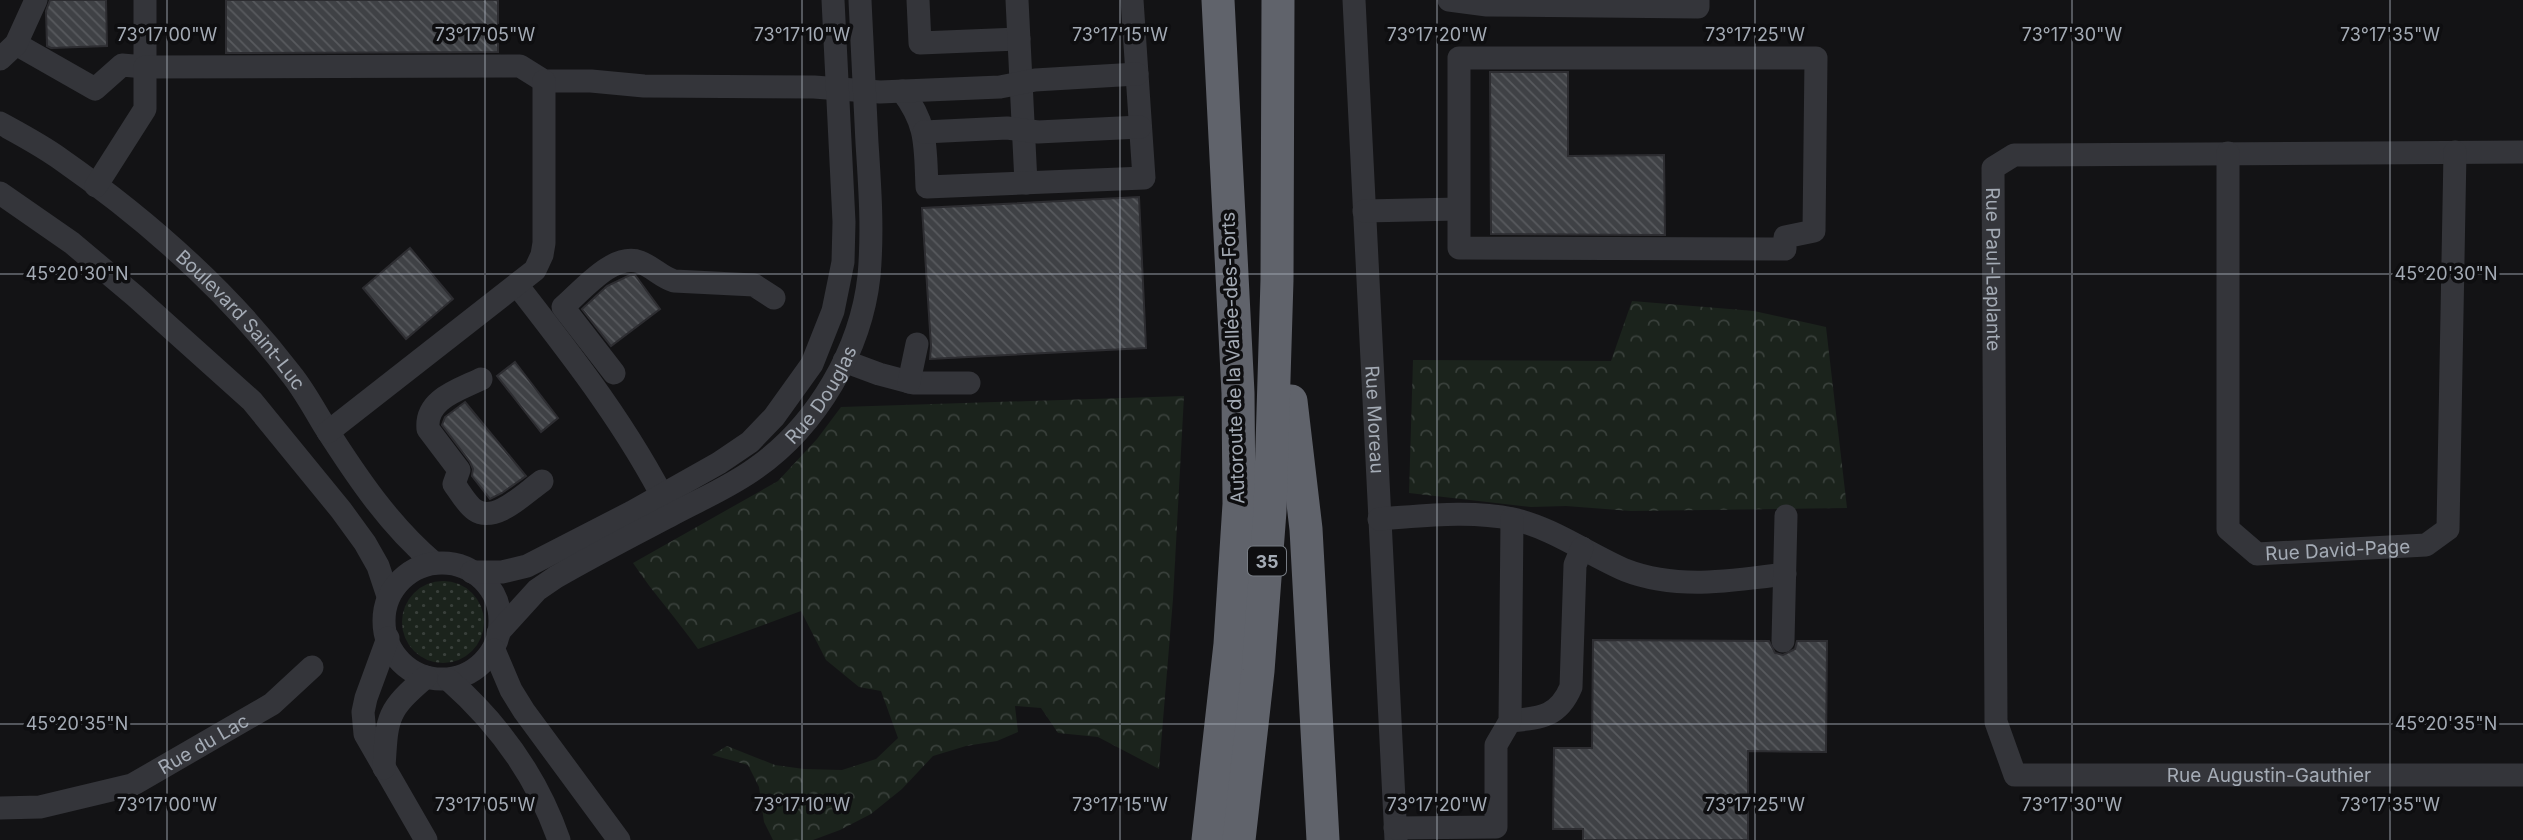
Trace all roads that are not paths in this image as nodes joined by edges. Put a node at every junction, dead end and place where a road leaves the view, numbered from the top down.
1 (36, 0) edge
2 (145, 0) edge
3 (833, 0) edge
4 (860, 0) edge
5 (918, 0) edge
6 (1017, 0) edge
7 (1132, 0) edge
8 (1218, 0) edge
9 (1278, 0) edge
10 (1354, 0) edge
11 (1449, 0) edge
12 (1698, 0) edge
13 (1019, 39) junction
14 (8, 51) edge
15 (145, 67) junction
16 (1137, 74) junction
17 (544, 81) junction
18 (1021, 83) junction
19 (836, 88) junction
20 (865, 90) junction
21 (902, 91) junction
22 (0, 123) edge
23 (1140, 127) junction
24 (1023, 130) junction
25 (924, 132) junction
26 (2455, 152) junction
27 (2523, 152) edge
28 (2228, 153) junction
29 (1026, 183) junction
30 (96, 186) junction
31 (0, 193) edge
32 (1459, 209) junction
33 (1364, 211) junction
34 (1277, 280) junction
35 (517, 285) junction
36 (774, 298) dead end
37 (917, 344) dead end
38 (844, 361) junction
39 (614, 373) dead end
40 (481, 379) dead end
41 (909, 382) junction
42 (969, 383) dead end
43 (328, 432) junction
44 (542, 481) dead end
45 (667, 505) junction
46 (1786, 516) dead end
47 (1379, 519) junction
48 (1512, 519) junction
49 (1582, 548) junction
50 (434, 563) junction
51 (472, 572) junction
52 (1784, 574) junction
53 (388, 596) junction
54 (388, 638) junction
55 (1783, 641) dead end
56 (496, 642) junction
57 (312, 667) dead end
58 (426, 677) junction
59 (449, 680) junction
60 (1510, 721) junction
61 (384, 768) junction
62 (2015, 775) joint
63 (2523, 775) edge
64 (0, 807) edge
65 (1206, 834) edge
66 (1396, 834) edge
67 (426, 840) edge
68 (559, 840) edge
69 (619, 840) edge
70 (1239, 840) edge
71 (1323, 840) edge

1 - 14 street
2 - 15 street
3 - 19 street, Rue Douglas
4 - 20 street, Rue Douglas
5 - 13 street
6 - 13 street
7 - 16 street
8 - 65 highway, Autoroute de la Vallée-des-Forts / 35
9 - 34 highway, Autoroute de la Vallée-des-Forts / 35
10 - 33 street, Rue Moreau
11 - 12 street
13 - 18 street
14 - 15 street
15 - 17 street
15 - 30 street
16 - 18 street
16 - 23 street
17 - 19 street
17 - 35 street
18 - 21 street
18 - 24 street
19 - 20 street
19 - 45 street, Rue Douglas
20 - 21 street
20 - 38 street, Rue Douglas
21 - 25 street
22 - 30 street, Boulevard Saint-Luc
23 - 24 street
23 - 29 street
24 - 25 street
24 - 29 street
25 - 29 street
26 - 27 street, Rue Paul-Laplante
26 - 28 street, Rue Paul-Laplante
26 - 28 street, Rue David-Page
28 - 62 street, Rue Paul-Laplante
30 - 43 street, Boulevard Saint-Luc
31 - 53 street
32 - 32 street
32 - 33 street
33 - 47 street, Rue Moreau
34 - 70 highway, Autoroute de la Vallée-des-Forts / 35
34 - 71 highway
35 - 43 street
35 - 45 street
36 - 39 street
37 - 41 street
38 - 41 street
38 - 45 street, Rue Douglas
40 - 44 street
41 - 42 street
43 - 50 street, Boulevard Saint-Luc
45 - 51 street, Rue Douglas
45 - 56 street, Rue Douglas
46 - 52 street
47 - 48 street
47 - 66 street, Rue Moreau
48 - 49 street
48 - 60 street
49 - 52 street
49 - 60 street
50 - 51 street
50 - 53 street
51 - 56 street
52 - 55 street
53 - 54 street
54 - 58 street
54 - 61 street
56 - 59 street
56 - 69 street
57 - 64 street, Rue du Lac
58 - 59 street
58 - 61 street
59 - 68 street
60 - 66 street
61 - 67 street
62 - 63 street, Rue Augustin-Gauthier

